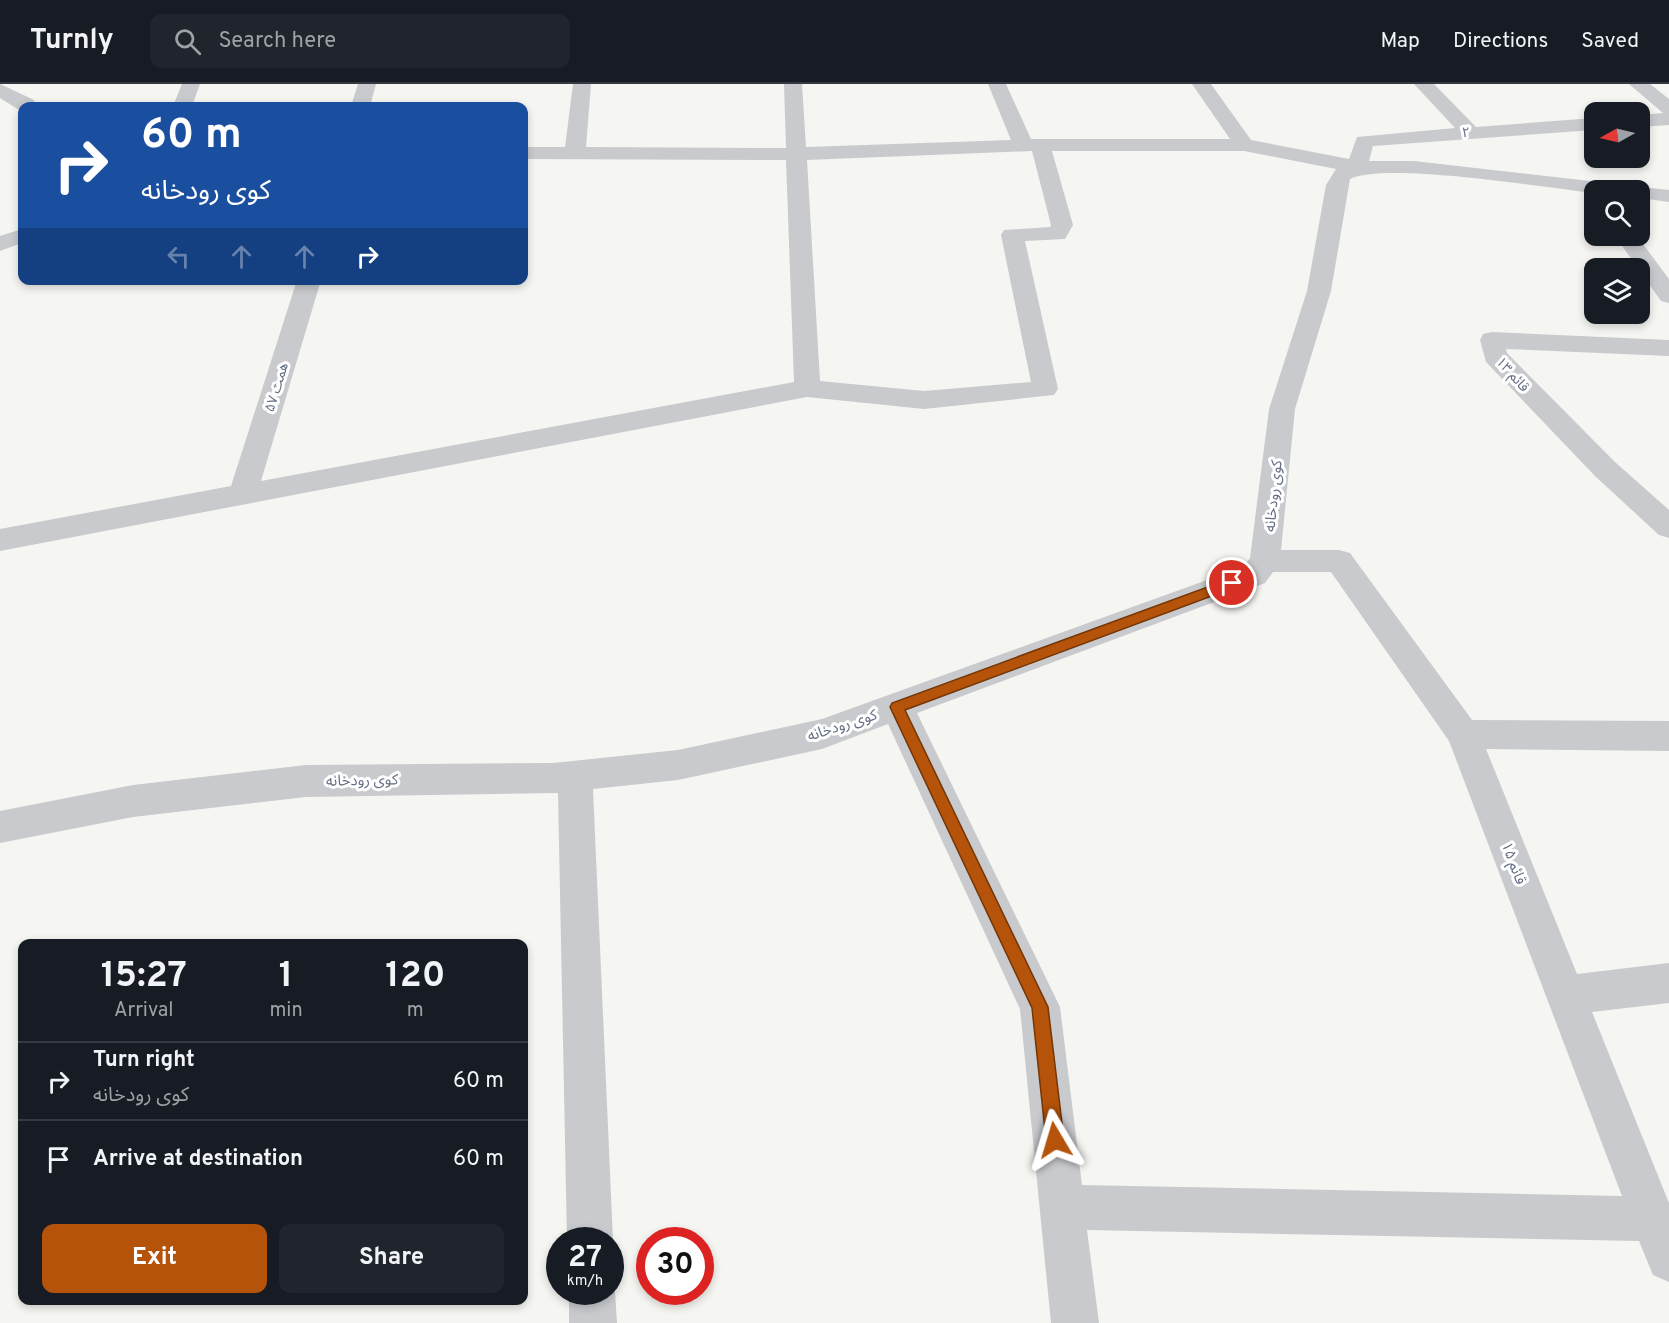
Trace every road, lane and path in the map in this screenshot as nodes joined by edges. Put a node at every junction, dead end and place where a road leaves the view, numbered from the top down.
1 (191, 84) edge
2 (368, 84) edge
3 (582, 84) edge
4 (793, 84) edge
5 (997, 84) edge
6 (1201, 84) edge
7 (1423, 84) edge
8 (1638, 84) edge
9 (0, 90) edge
10 (23, 102) edge
11 (184, 102) edge
12 (362, 102) edge
13 (1669, 109) edge
14 (1669, 119) edge
15 (1650, 120) edge
16 (1584, 125) edge
17 (1470, 132) junction
18 (1032, 145) junction
19 (1244, 145) junction
20 (528, 153) edge
21 (575, 153) junction
22 (794, 154) junction
23 (1357, 167) junction
24 (1584, 188) edge
25 (1650, 193) edge
26 (1669, 196) edge
27 (18, 238) edge
28 (0, 244) edge
29 (1633, 246) edge
30 (307, 285) edge
31 (1669, 296) edge
32 (1669, 348) edge
33 (807, 388) junction
34 (243, 494) junction
35 (1669, 528) edge
36 (0, 540) edge
37 (1265, 561) junction
38 (897, 707) junction
39 (1463, 734) junction
40 (1669, 736) edge
41 (574, 776) junction
42 (0, 826) edge
43 (1669, 983) edge
44 (1566, 995) junction
45 (1063, 1207) junction
46 (1653, 1219) junction
47 (590, 1227) edge
48 (1669, 1259) edge
49 (592, 1305) edge
50 (593, 1323) edge
51 (1076, 1323) edge

1 - 11 street
2 - 12 street
3 - 21 street
4 - 22 street
5 - 18 street
6 - 19 street
7 - 17 street
8 - 13 street
9 - 10 street
14 - 15 street
16 - 17 street, ۲
17 - 23 street, ۲
18 - 19 street
18 - 22 street
18 - 33 street
19 - 23 street
20 - 21 street
21 - 22 street
22 - 33 street
23 - 24 street
23 - 37 street, کوی رودخانه
25 - 26 street
27 - 28 street
29 - 31 street
30 - 34 street, همت ۵۷
32 - 35 street, قائم ۱۳
33 - 34 street
34 - 36 street
37 - 38 street, کوی رودخانه
37 - 39 street, قائم ۱۵
38 - 41 street, کوی رودخانه
38 - 45 street
39 - 40 street
39 - 44 street, قائم ۱۵
41 - 42 street, کوی رودخانه
41 - 47 street
43 - 44 street
44 - 46 street, قائم ۱۵
45 - 46 street
45 - 51 street
46 - 48 street, قائم ۱۵
49 - 50 street

